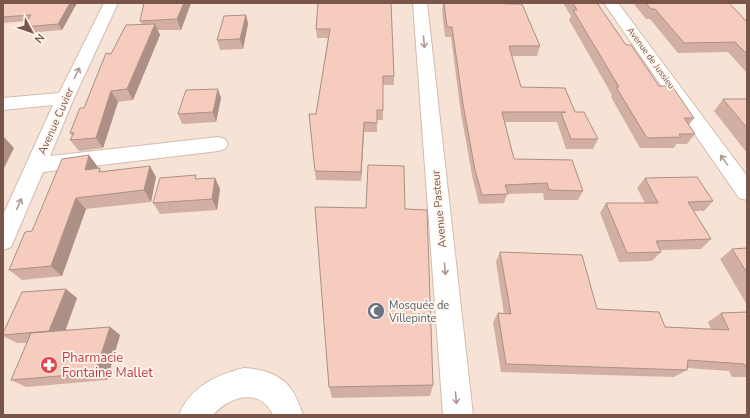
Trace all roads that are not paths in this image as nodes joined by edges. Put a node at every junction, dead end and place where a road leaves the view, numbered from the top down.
1 (111, 3) edge
2 (420, 3) edge
3 (611, 3) edge
4 (65, 98) junction
5 (3, 104) edge
6 (218, 144) dead end
7 (36, 165) junction
8 (747, 192) edge
9 (3, 240) edge
10 (194, 415) edge
11 (288, 415) edge
12 (458, 415) edge

4 -> 1 street, Avenue Cuvier
2 -> 12 street, Avenue Pasteur
8 -> 3 street, Avenue de Jussieu
4 - 5 street
4 - 7 street, Avenue Cuvier
6 - 7 street
9 -> 7 street, Avenue Cuvier
10 - 11 street

